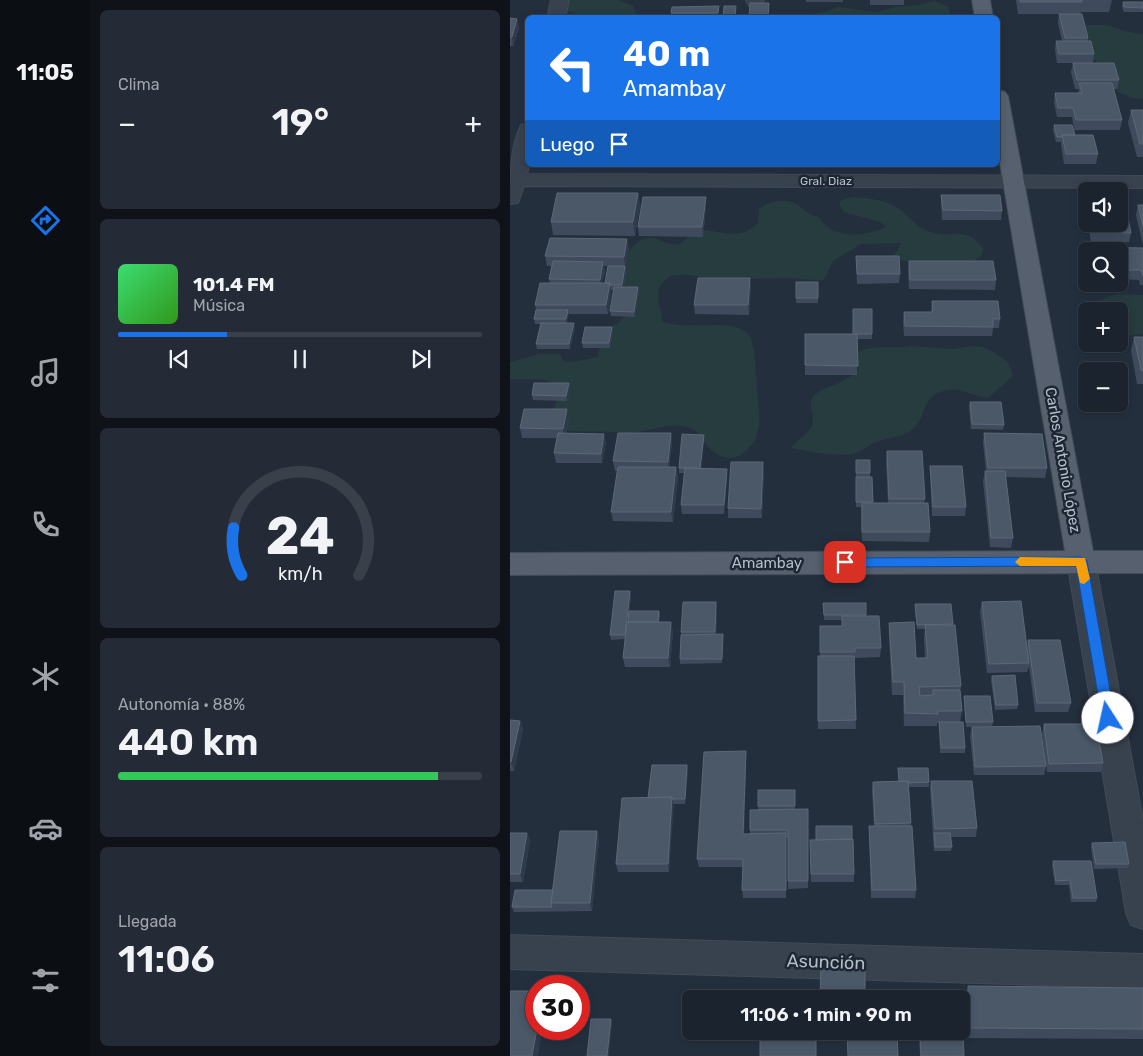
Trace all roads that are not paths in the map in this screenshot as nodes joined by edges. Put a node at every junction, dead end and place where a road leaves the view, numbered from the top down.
1 (560, 0) edge
2 (981, 0) edge
3 (557, 15) edge
4 (984, 15) edge
5 (1000, 108) edge
6 (525, 137) edge
7 (1012, 182) junction
8 (1143, 182) edge
9 (512, 186) edge
10 (1081, 561) junction
11 (1143, 562) edge
12 (510, 564) edge
13 (1143, 913) edge
14 (510, 952) edge
15 (1143, 971) edge

1 - 3 street
2 - 4 main road
5 - 7 main road, Carlos Antonio López
6 - 9 street
7 - 8 street, Gral. Diaz
7 - 9 street, Gral. Diaz
7 - 10 main road, Carlos Antonio López
10 - 11 main road, Amambay
10 - 12 main road, Amambay
10 - 13 street, Carlos Antonio López
14 - 15 street, Asunción

